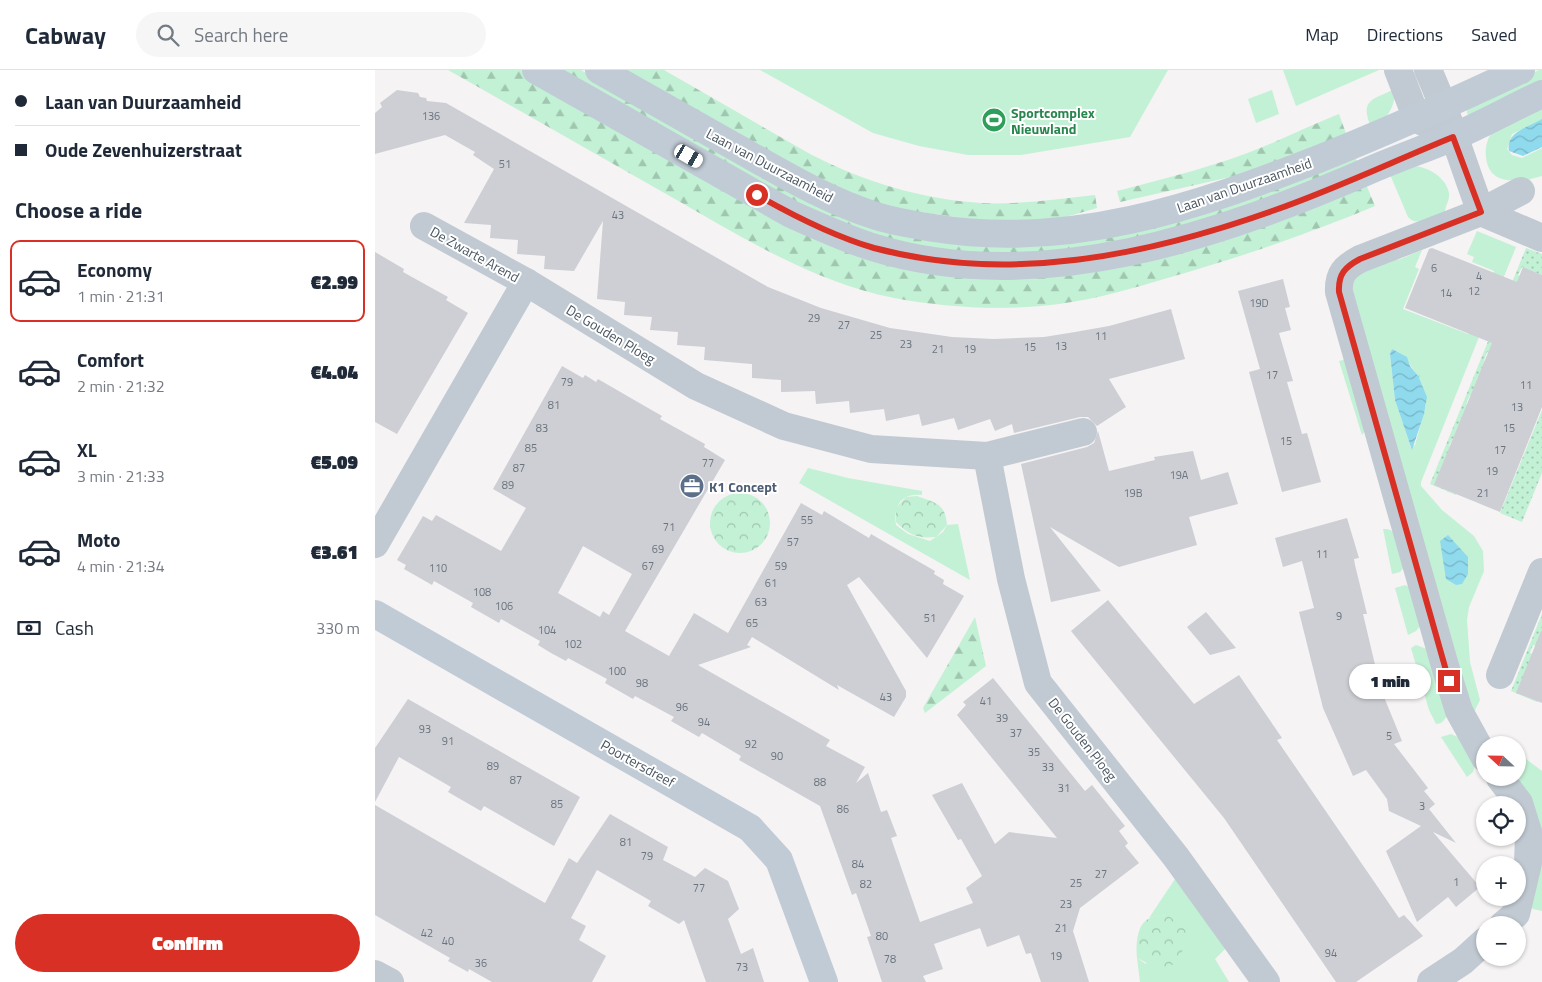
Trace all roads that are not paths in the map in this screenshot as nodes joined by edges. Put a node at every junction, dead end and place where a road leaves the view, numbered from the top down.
1 (536, 70) edge
2 (599, 70) edge
3 (1398, 70) edge
4 (1428, 70) edge
5 (1521, 70) edge
6 (1542, 94) edge
7 (1445, 106) junction
8 (1417, 119) junction
9 (1453, 137) junction
10 (1531, 187) edge
11 (1481, 212) junction
12 (424, 226) dead end
13 (1515, 226) junction
14 (1542, 238) edge
15 (526, 282) junction
16 (1083, 432) dead end
17 (987, 456) junction
18 (375, 544) edge
19 (1542, 572) edge
20 (375, 614) edge
21 (1500, 675) dead end
22 (1476, 741) edge
23 (1506, 786) edge
24 (1514, 916) edge
25 (1476, 949) edge
26 (375, 974) edge
27 (390, 982) edge
28 (824, 982) edge
29 (1266, 982) edge
30 (1431, 982) edge

1 - 9 street
2 - 8 street, Laan van Duurzaamheid
3 - 8 street
4 - 7 street
5 - 7 street, Laan van Duurzaamheid
6 - 9 street
7 - 8 street, Laan van Duurzaamheid
7 - 9 street
8 - 9 street
9 - 11 street
10 - 11 street
10 - 13 street
11 - 13 street
11 - 22 street
12 - 15 street, De Zwarte Arend
13 - 14 street
15 - 17 street, De Gouden Ploeg
15 - 18 street
16 - 17 street, De Gouden Ploeg
17 - 29 street, De Gouden Ploeg
19 - 21 street
20 - 28 street, Poortersdreef
23 - 24 street
25 - 30 street
26 - 27 street

